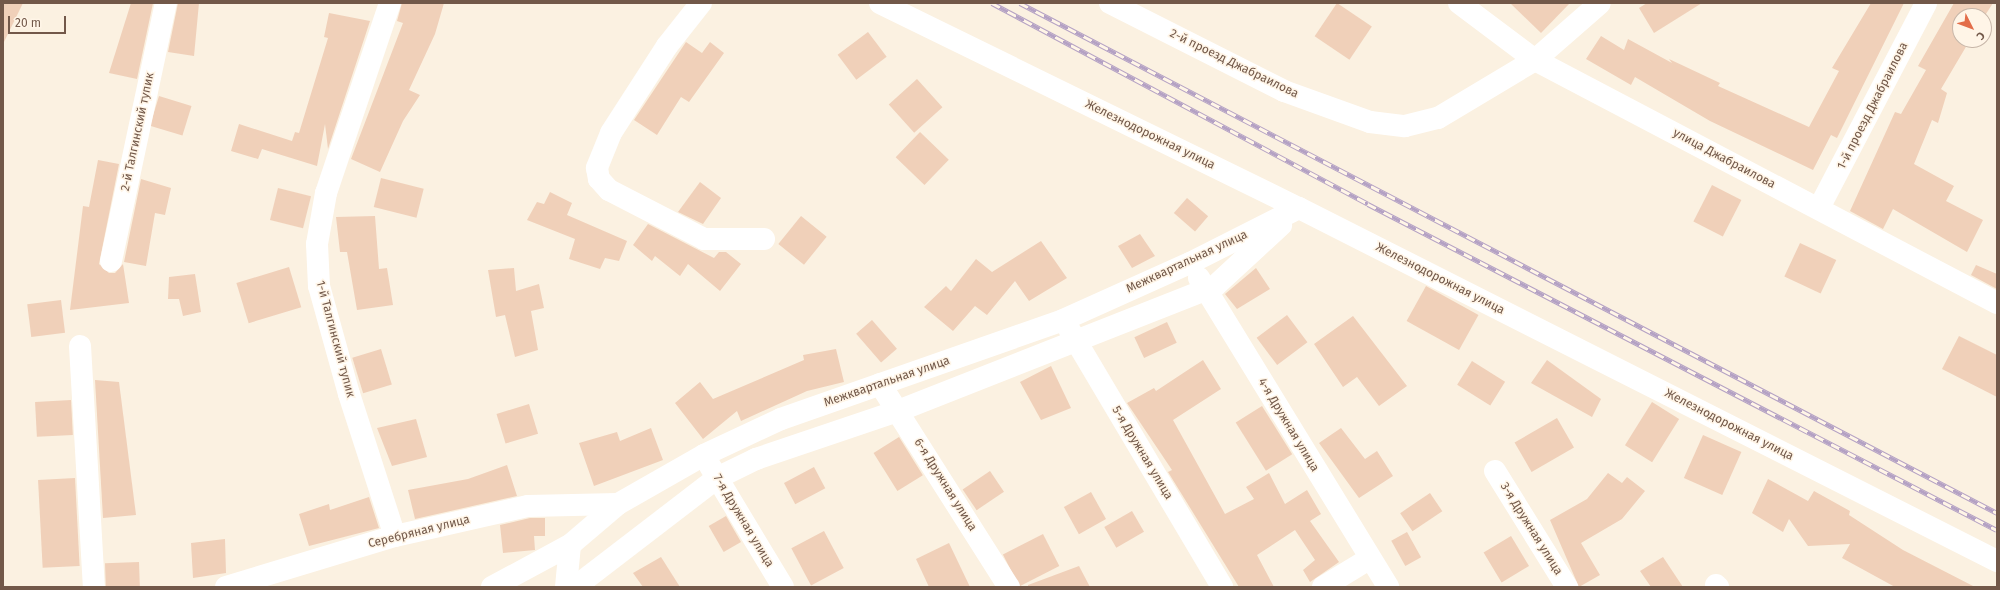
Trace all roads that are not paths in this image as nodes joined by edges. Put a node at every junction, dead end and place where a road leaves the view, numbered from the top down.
1 (166, 3) edge
2 (390, 3) edge
3 (701, 3) edge
4 (880, 3) edge
5 (1110, 3) edge
6 (1459, 3) edge
7 (1600, 3) edge
8 (1926, 3) edge
9 (1535, 60) junction
10 (1299, 208) junction
11 (1819, 208) junction
12 (764, 239) dead end
13 (111, 261) dead end
14 (1190, 263) junction
15 (1206, 289) junction
16 (1997, 303) edge
17 (1063, 320) junction
18 (1075, 341) junction
19 (80, 346) dead end
20 (880, 384) junction
21 (898, 411) junction
22 (781, 419) junction
23 (791, 447) junction
24 (704, 455) junction
25 (1495, 471) dead end
26 (717, 478) junction
27 (618, 504) junction
28 (395, 536) junction
29 (570, 545) junction
30 (1369, 559) junction
31 (1997, 561) edge
32 (94, 587) edge
33 (226, 587) edge
34 (492, 587) edge
35 (566, 587) edge
36 (574, 587) edge
37 (783, 587) edge
38 (1009, 587) edge
39 (1222, 587) edge
40 (1323, 587) edge
41 (1388, 587) edge
42 (1567, 587) edge

1 - 13 street, 2-й Талгинский тупик
2 - 28 street, 1-й Талгинский тупик
3 - 12 street
4 - 10 street, Железнодорожная улица
5 - 9 street, 2-й проезд Джабраилова
6 - 9 street, улица Джабраилова
7 - 9 street, 2-й проезд Джабраилова
8 - 11 street, 1-й проезд Джабраилова
9 - 11 street, улица Джабраилова
10 - 14 street, Межквартальная улица
10 - 15 street
10 - 31 street, Железнодорожная улица
11 - 16 street, улица Джабраилова
14 - 15 street, 4-я Дружная улица
14 - 17 street, Межквартальная улица
15 - 18 street
15 - 30 street, 4-я Дружная улица
17 - 18 street, 5-я Дружная улица
17 - 20 street, Межквартальная улица
18 - 21 street
18 - 39 street, 5-я Дружная улица
19 - 32 street
20 - 21 street, 6-я Дружная улица
20 - 22 street, Межквартальная улица
21 - 23 street
21 - 38 street, 6-я Дружная улица
22 - 23 street
22 - 24 street, Межквартальная улица
23 - 26 street
24 - 26 street, 7-я Дружная улица
24 - 27 street, Межквартальная улица
25 - 42 street, 3-я Дружная улица
26 - 36 street
26 - 37 street, 7-я Дружная улица
27 - 28 street, Серебряная улица
27 - 29 street, Межквартальная улица
28 - 33 street, Серебряная улица
29 - 34 street, Межквартальная улица
29 - 35 street
30 - 40 street
30 - 41 street, 4-я Дружная улица

